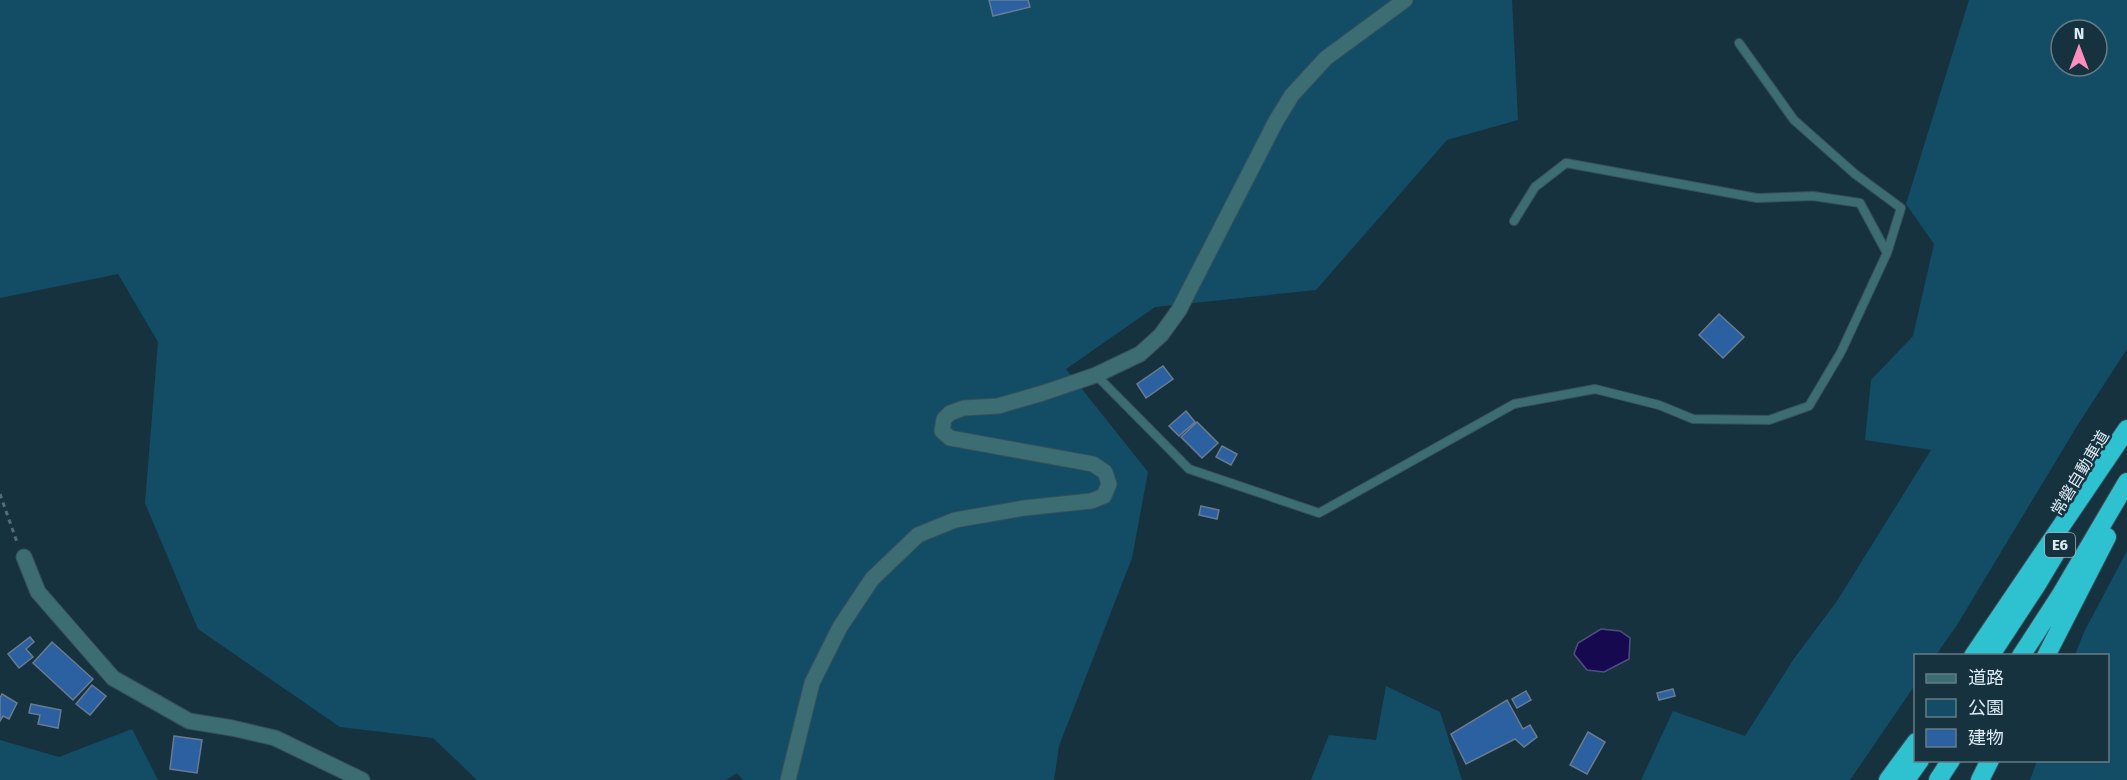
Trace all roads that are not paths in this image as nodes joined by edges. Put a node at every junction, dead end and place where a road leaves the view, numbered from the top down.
1 (1405, 0) edge
2 (1739, 43) dead end
3 (1514, 221) dead end
4 (1887, 253) junction
5 (1096, 375) junction
6 (2127, 430) edge
7 (2127, 482) edge
8 (2127, 498) edge
9 (24, 558) road end
10 (1974, 654) edge
11 (1991, 654) edge
12 (2022, 654) edge
13 (2047, 654) edge
14 (1914, 745) edge
15 (1919, 762) edge
16 (1951, 762) edge
17 (1989, 762) edge
18 (362, 780) edge
19 (788, 780) edge
20 (1888, 780) edge
21 (1906, 780) edge
22 (1938, 780) edge
23 (1980, 780) edge

1 - 5 street
2 - 4 lane
3 - 4 lane
4 - 5 lane
5 - 19 street
6 - 10 highway
6 - 11 highway, 常磐自動車道 / E6
7 - 12 highway, E6
8 - 13 highway
9 - 18 street
14 - 20 highway
15 - 21 highway
16 - 22 highway
17 - 23 highway

